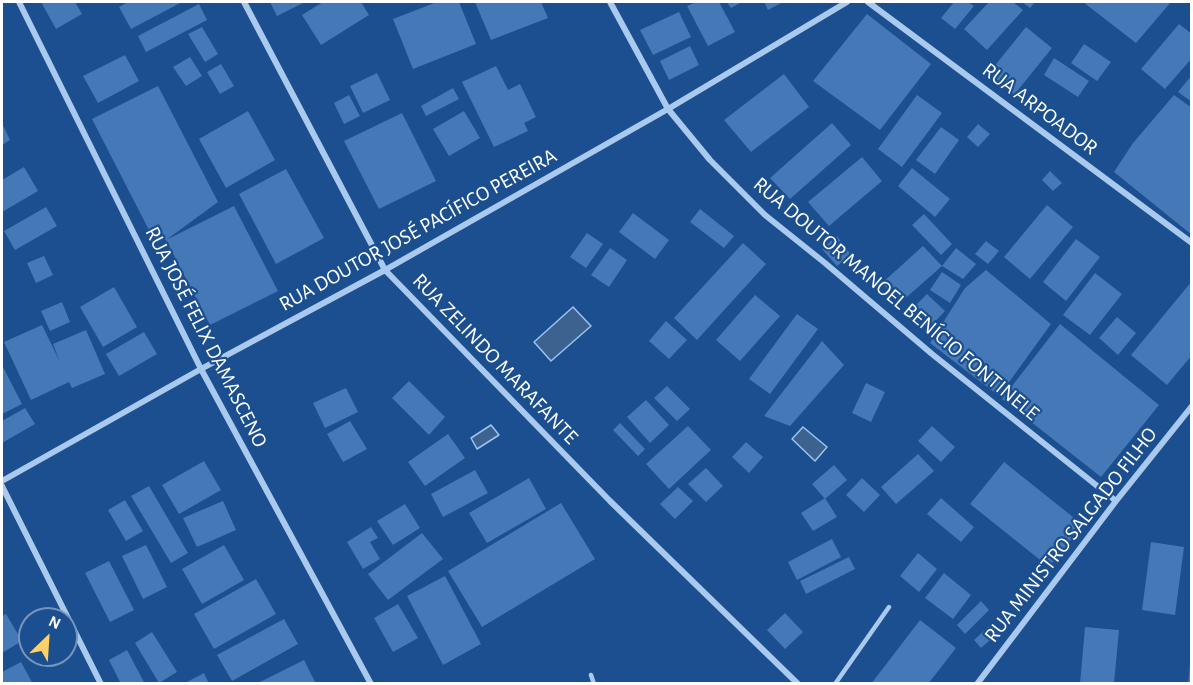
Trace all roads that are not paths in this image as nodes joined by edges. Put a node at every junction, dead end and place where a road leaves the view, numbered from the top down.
1 (19, 2) edge
2 (244, 2) edge
3 (610, 2) edge
4 (847, 2) edge
5 (868, 2) edge
6 (668, 109) junction
7 (1191, 243) edge
8 (386, 270) junction
9 (201, 369) junction
10 (1191, 406) edge
11 (2, 481) edge
12 (2, 486) edge
13 (1116, 501) junction
14 (889, 608) dead end
15 (591, 675) dead end
16 (101, 684) edge
17 (371, 684) edge
18 (594, 684) edge
19 (798, 684) edge
20 (835, 684) edge
21 (977, 684) edge

1 - 9 street, RUA JOSÉ FELIX DAMASCENO
2 - 8 street, RUA ZELINDO MARAFANTE
3 - 6 street, RUA DOUTOR MANOEL BENÍCIO FONTINELE
4 - 6 street, RUA DOUTOR JOSÉ PACÍFICO PEREIRA
5 - 7 street, RUA ARPOADOR
6 - 8 street, RUA DOUTOR JOSÉ PACÍFICO PEREIRA
6 - 13 street, RUA DOUTOR MANOEL BENÍCIO FONTINELE
8 - 9 street, RUA DOUTOR JOSÉ PACÍFICO PEREIRA
8 - 19 street, RUA ZELINDO MARAFANTE
9 - 11 street, RUA DOUTOR JOSÉ PACÍFICO PEREIRA
9 - 17 street, RUA JOSÉ FELIX DAMASCENO
10 - 13 street, RUA MINISTRO SALGADO FILHO
12 - 16 street
13 - 21 street, RUA MINISTRO SALGADO FILHO
14 - 20 lane
15 - 18 lane

